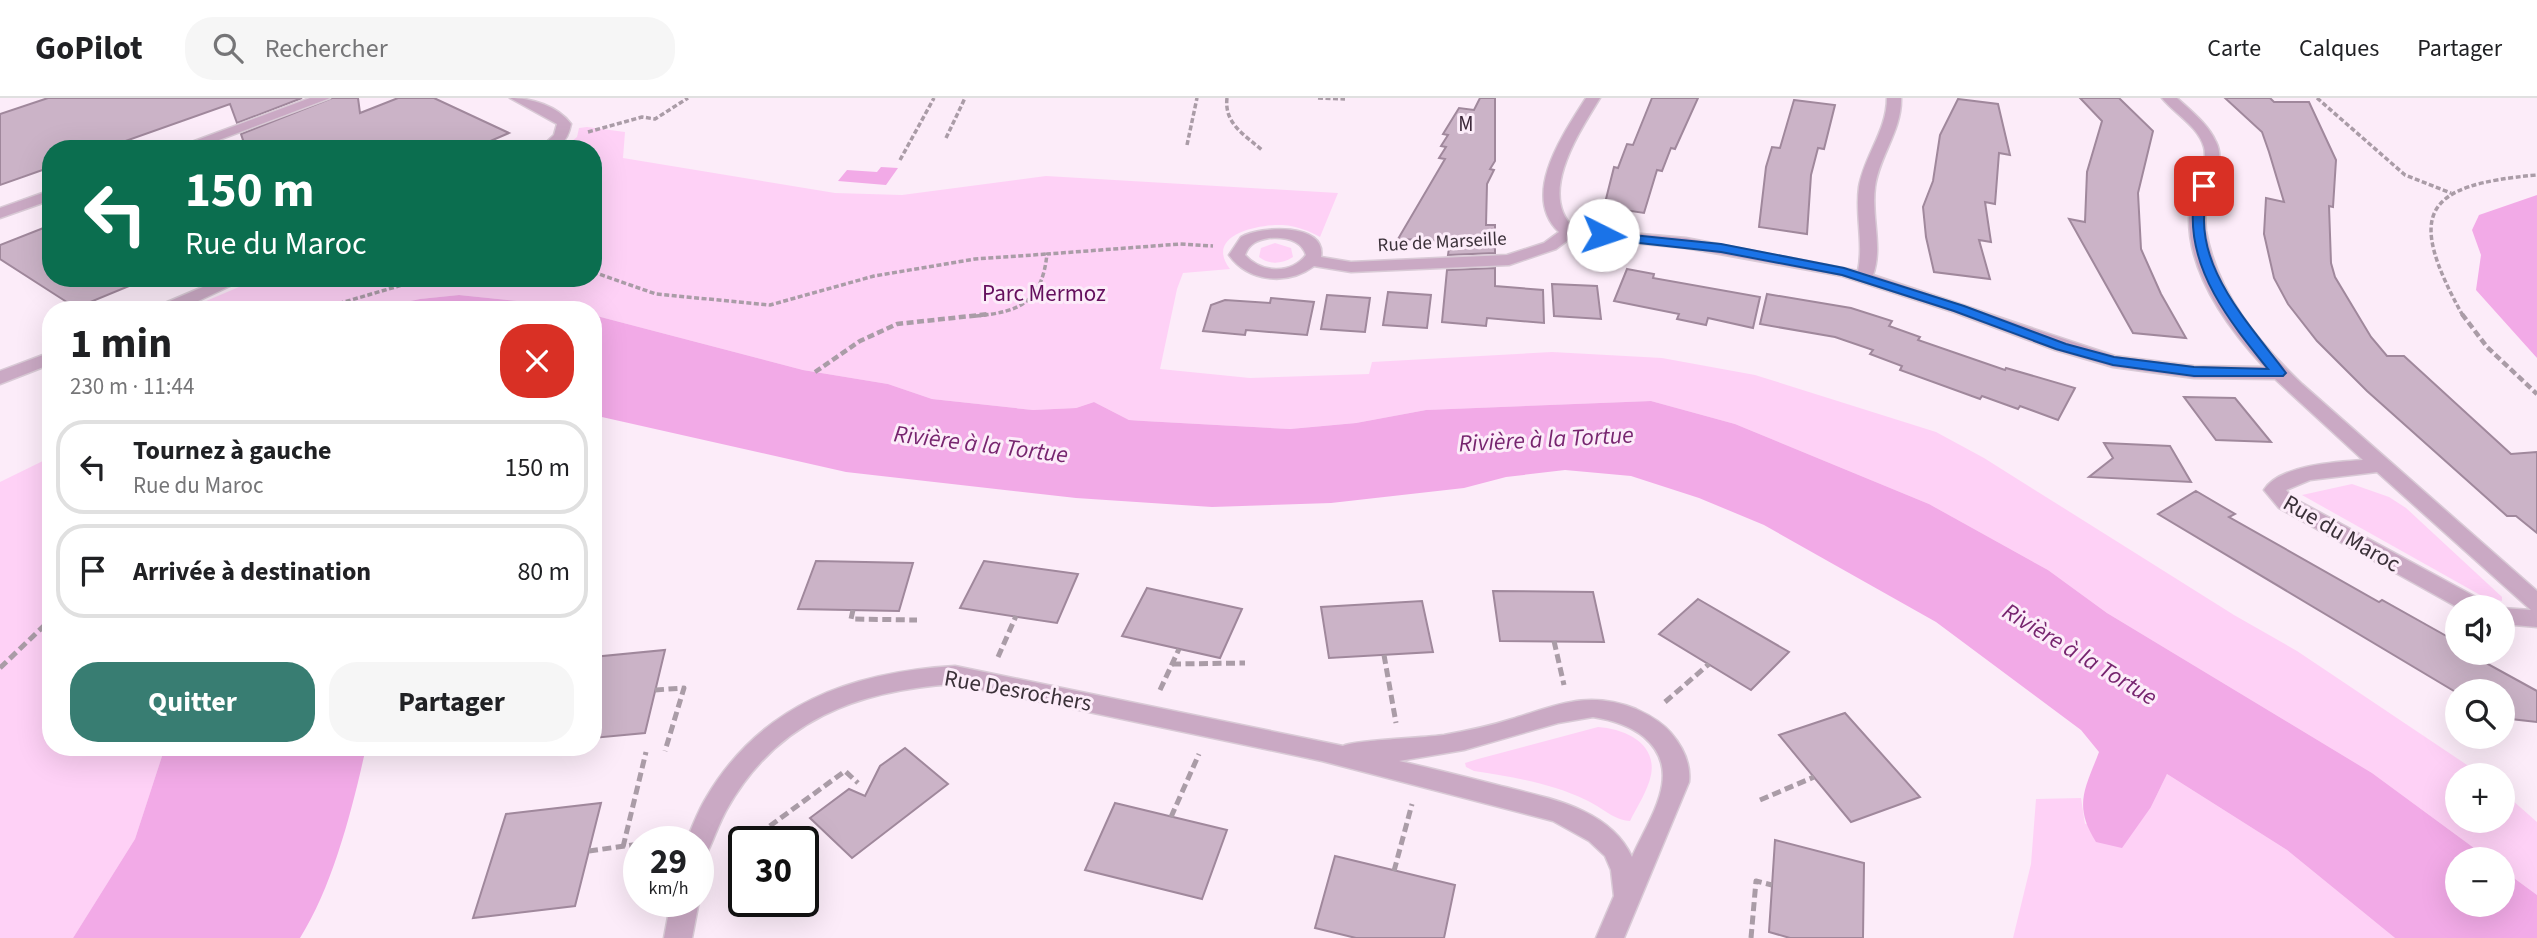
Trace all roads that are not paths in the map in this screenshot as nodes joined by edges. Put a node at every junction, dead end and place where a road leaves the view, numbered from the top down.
1 (323, 98) edge
2 (517, 98) edge
3 (1593, 98) edge
4 (1894, 98) edge
5 (2169, 98) edge
6 (205, 140) edge
7 (558, 140) edge
8 (42, 198) edge
9 (0, 213) edge
10 (1569, 232) junction
11 (1311, 261) junction
12 (1864, 277) junction
13 (218, 287) edge
14 (184, 301) edge
15 (42, 361) edge
16 (2278, 373) junction
17 (0, 378) edge
18 (2383, 465) junction
19 (2454, 595) edge
20 (2537, 604) edge
21 (2515, 617) edge
22 (2537, 619) edge
23 (1322, 751) junction
24 (705, 826) edge
25 (1628, 896) junction
26 (682, 917) edge
27 (678, 938) edge
28 (1609, 938) edge

1 - 6 street
2 - 7 street
3 - 10 street
4 - 12 street
5 - 16 street
8 - 9 street
10 - 11 street, Rue de Marseille
10 - 12 street
11 - 11 street, Rue de Marseille
12 - 16 street
13 - 14 street
15 - 17 street
16 - 18 street
18 - 19 street, Rue du Maroc
18 - 20 street
21 - 22 street
23 - 24 street, Rue Desrochers
23 - 25 street, Rue Desrochers
23 - 25 street, Rue Desrochers
25 - 28 street, Rue Desrochers
26 - 27 street

